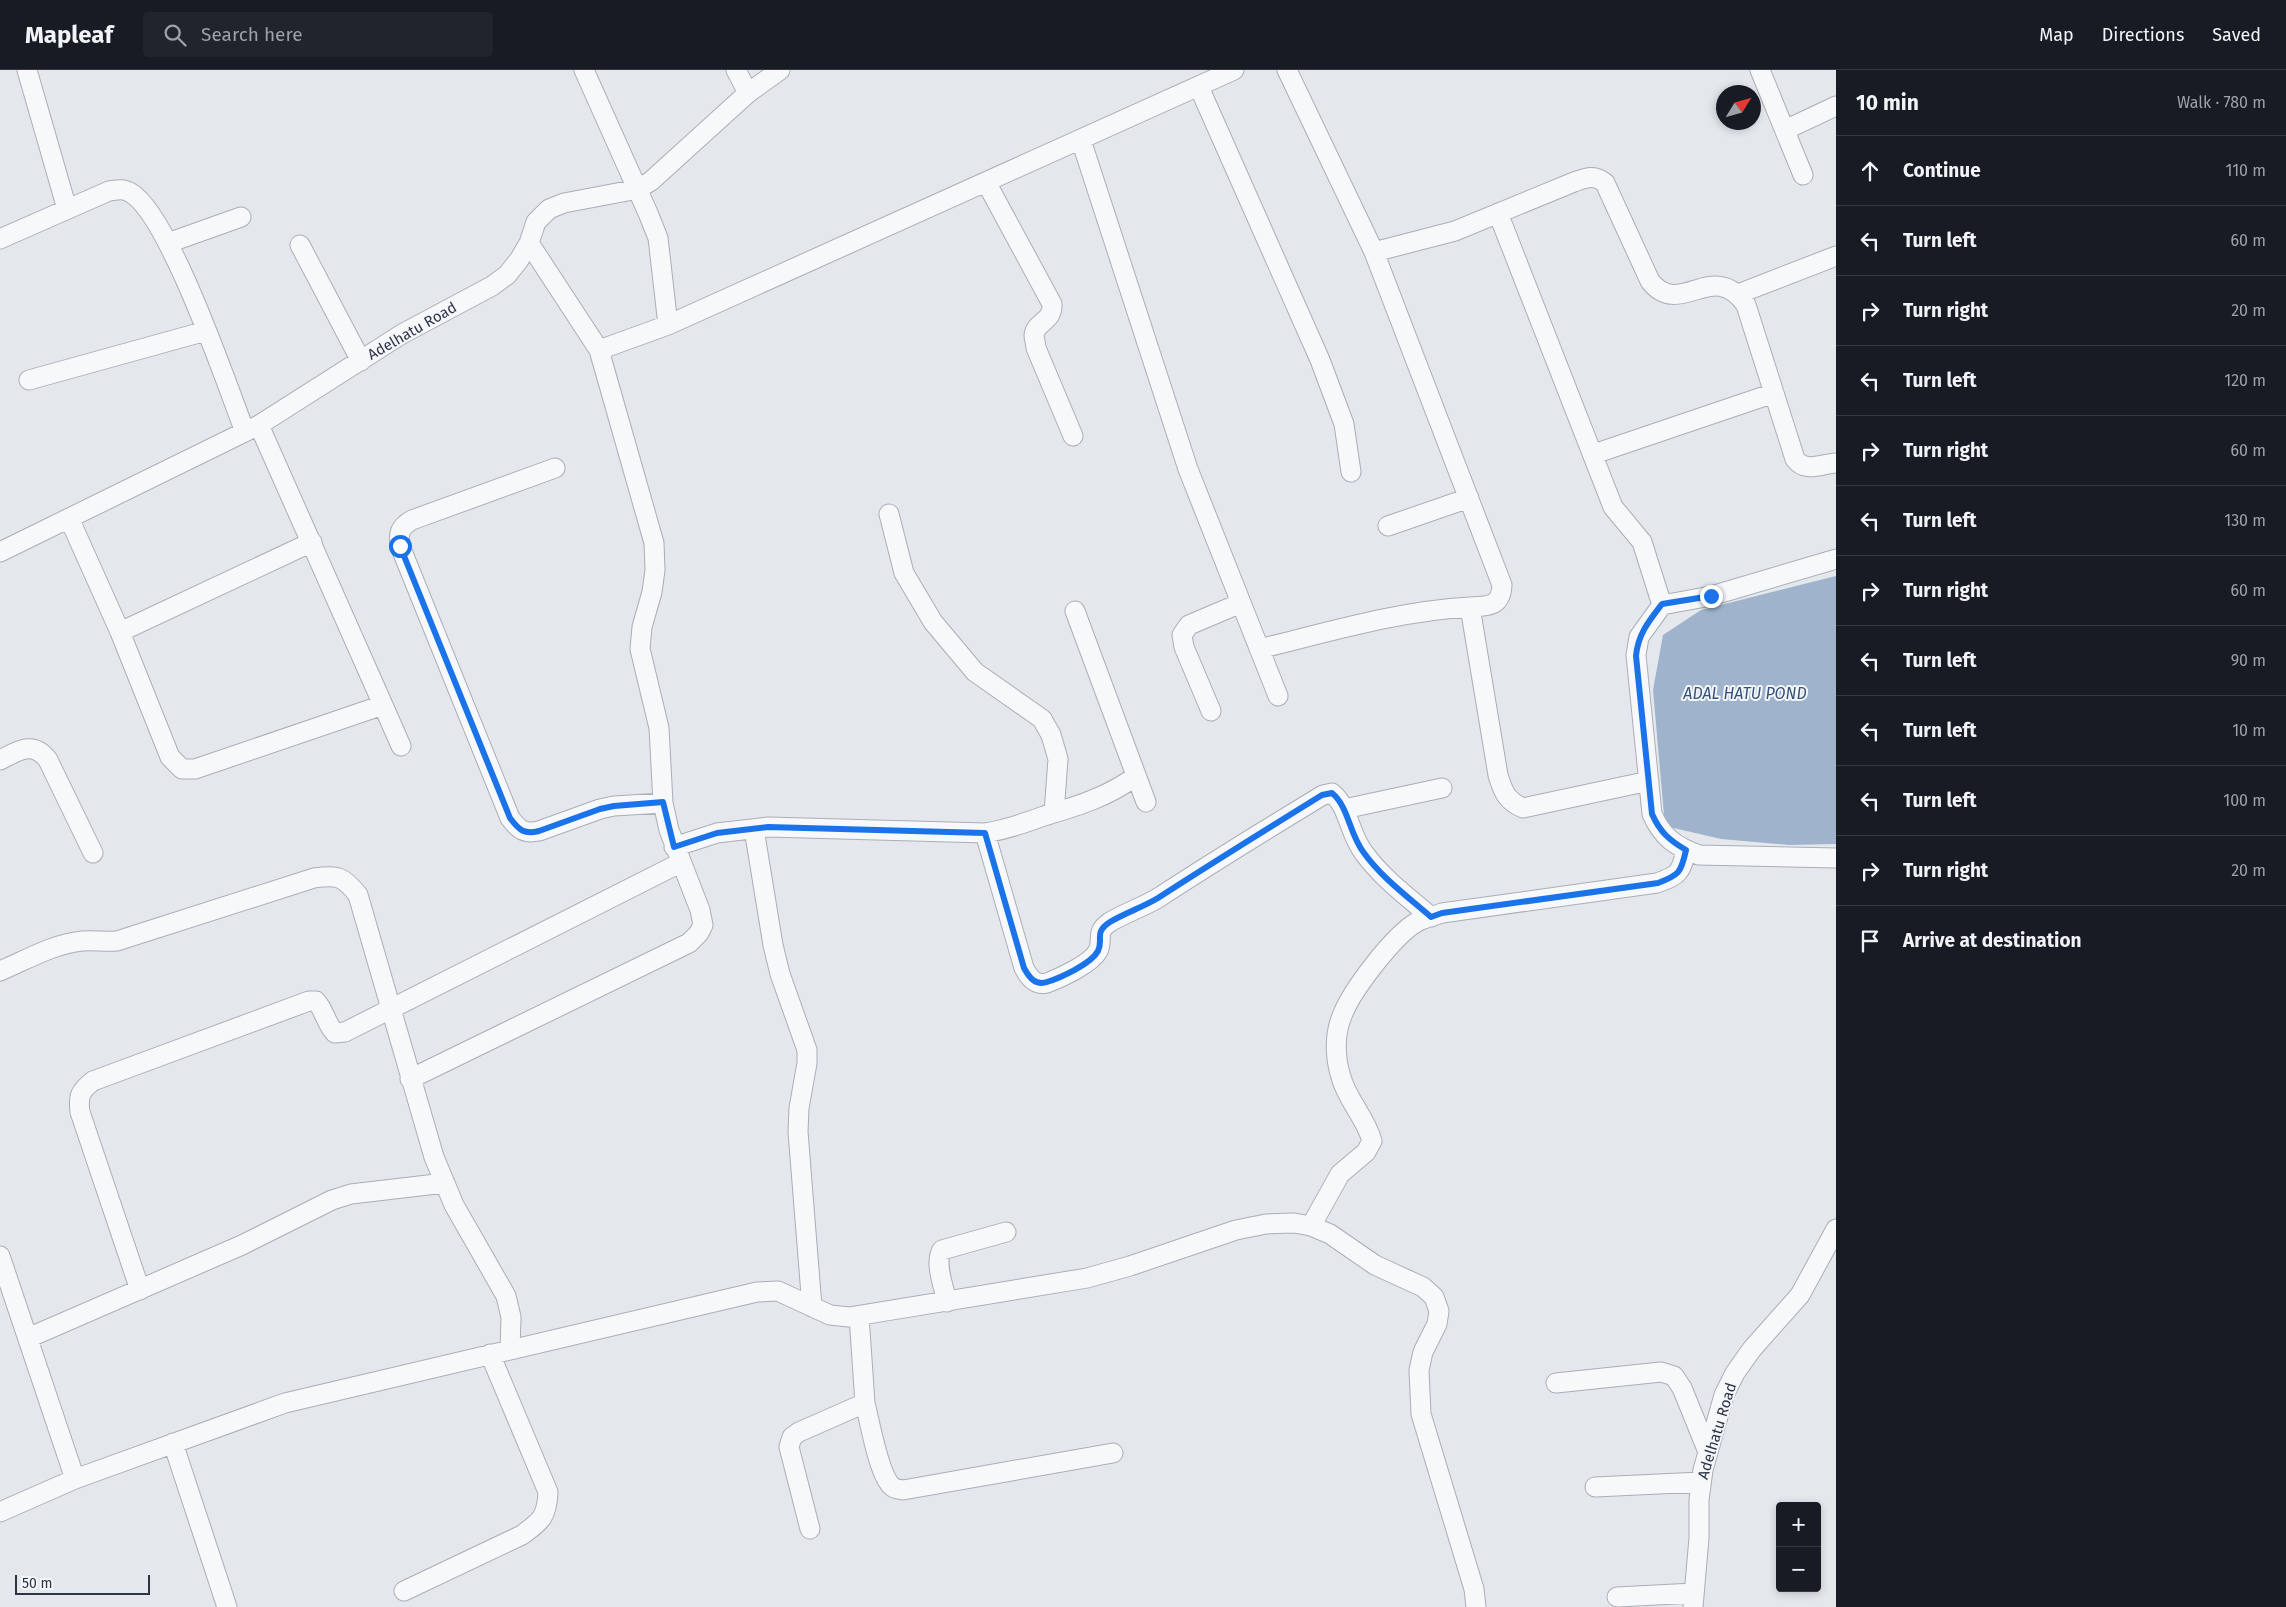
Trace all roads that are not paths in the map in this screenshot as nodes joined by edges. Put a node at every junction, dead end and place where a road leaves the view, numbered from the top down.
1 (27, 70) edge
2 (584, 70) edge
3 (736, 70) edge
4 (780, 70) edge
5 (1234, 70) edge
6 (1287, 70) edge
7 (1760, 70) edge
8 (1200, 87) junction
9 (748, 93) junction
10 (1836, 106) edge
11 (1785, 130) junction
12 (1081, 140) junction
13 (1803, 175) dead end
14 (986, 182) junction
15 (638, 190) junction
16 (67, 209) junction
17 (1498, 213) junction
18 (241, 217) dead end
19 (0, 239) edge
20 (168, 243) junction
21 (529, 243) junction
22 (300, 245) dead end
23 (1374, 252) junction
24 (1836, 256) edge
25 (1738, 294) junction
26 (668, 326) junction
27 (206, 331) junction
28 (599, 350) junction
29 (361, 360) junction
30 (30, 380) dead end
31 (1774, 393) junction
32 (252, 428) junction
33 (1073, 436) dead end
34 (1594, 454) junction
35 (1836, 463) edge
36 (555, 468) dead end
37 (1351, 472) dead end
38 (1468, 498) junction
39 (889, 514) dead end
40 (68, 518) junction
41 (1388, 526) dead end
42 (312, 542) junction
43 (0, 552) edge
44 (1836, 558) edge
45 (1241, 603) junction
46 (1662, 604) junction
47 (1470, 607) junction
48 (1075, 611) dead end
49 (120, 632) junction
50 (1259, 649) junction
51 (1278, 696) dead end
52 (383, 705) junction
53 (1211, 711) dead end
54 (401, 746) dead end
55 (0, 760) edge
56 (1136, 776) junction
57 (1649, 781) junction
58 (1442, 788) dead end
59 (663, 802) junction
60 (1146, 802) dead end
61 (1344, 809) junction
62 (1054, 813) junction
63 (754, 828) junction
64 (985, 833) junction
65 (1686, 850) junction
66 (93, 853) dead end
67 (677, 855) junction
68 (1836, 858) edge
69 (1431, 917) junction
70 (0, 971) edge
71 (392, 1010) junction
72 (410, 1078) junction
73 (445, 1183) junction
74 (1312, 1226) junction
75 (1836, 1229) edge
76 (1006, 1232) dead end
77 (0, 1256) edge
78 (140, 1290) junction
79 (947, 1302) junction
80 (812, 1307) junction
81 (859, 1316) junction
82 (28, 1338) junction
83 (510, 1350) junction
84 (490, 1354) junction
85 (1556, 1383) dead end
86 (865, 1403) junction
87 (173, 1443) junction
88 (1708, 1452) junction
89 (1113, 1454) dead end
90 (75, 1479) junction
91 (1701, 1482) junction
92 (1595, 1487) dead end
93 (0, 1512) edge
94 (810, 1530) dead end
95 (404, 1591) dead end
96 (1617, 1598) dead end
97 (1694, 1600) edge
98 (227, 1607) edge
99 (1476, 1607) edge

1 - 16 street
2 - 15 street
3 - 9 street
4 - 9 street, Adelhatu Road
5 - 8 street
6 - 23 street
7 - 11 street
8 - 12 street
8 - 37 street
9 - 15 street, Adelhatu Road
10 - 11 street
11 - 13 street
12 - 14 street
12 - 45 street
14 - 26 street
14 - 33 street
15 - 21 street, Adelhatu Road
15 - 26 street
16 - 19 street
16 - 20 street
17 - 23 street
17 - 25 street
17 - 34 street
18 - 20 street
20 - 27 street
21 - 28 street
21 - 29 street, Adelhatu Road
22 - 29 street
23 - 38 street
24 - 25 street
25 - 31 street
26 - 28 street
27 - 30 street
27 - 32 street
28 - 59 street
29 - 32 street, Adelhatu Road
31 - 34 street
31 - 35 street
32 - 40 street, Adelhatu Road
32 - 42 street
34 - 46 street
36 - 59 street
38 - 41 street
38 - 47 street
39 - 62 street
40 - 43 street, Adelhatu Road
40 - 49 street
42 - 49 street
42 - 52 street
44 - 46 street
45 - 50 street
45 - 53 street
46 - 57 street
47 - 50 street
47 - 57 street
48 - 56 street
49 - 52 street
50 - 51 street
52 - 54 street
55 - 66 street
56 - 60 street
56 - 62 street
57 - 65 street
58 - 61 street
59 - 67 street
61 - 64 street
61 - 69 street
62 - 64 street
63 - 64 street
63 - 67 street
63 - 80 street
65 - 68 street
65 - 69 street
67 - 71 street
67 - 72 street
69 - 74 street
70 - 71 street
71 - 72 street
71 - 78 street
72 - 73 street
73 - 78 street
73 - 83 street
74 - 79 street
74 - 99 street
75 - 88 street, Adelhatu Road
76 - 79 street
77 - 82 street
78 - 82 street
79 - 81 street
80 - 81 street
80 - 83 street
81 - 86 street
82 - 90 street
83 - 84 street
84 - 87 street
84 - 95 street
85 - 88 street
86 - 89 street
86 - 94 street
87 - 90 street
87 - 98 street
88 - 91 street, Adelhatu Road
90 - 93 street
91 - 92 street
91 - 97 street, Adelhatu Road
96 - 97 street

